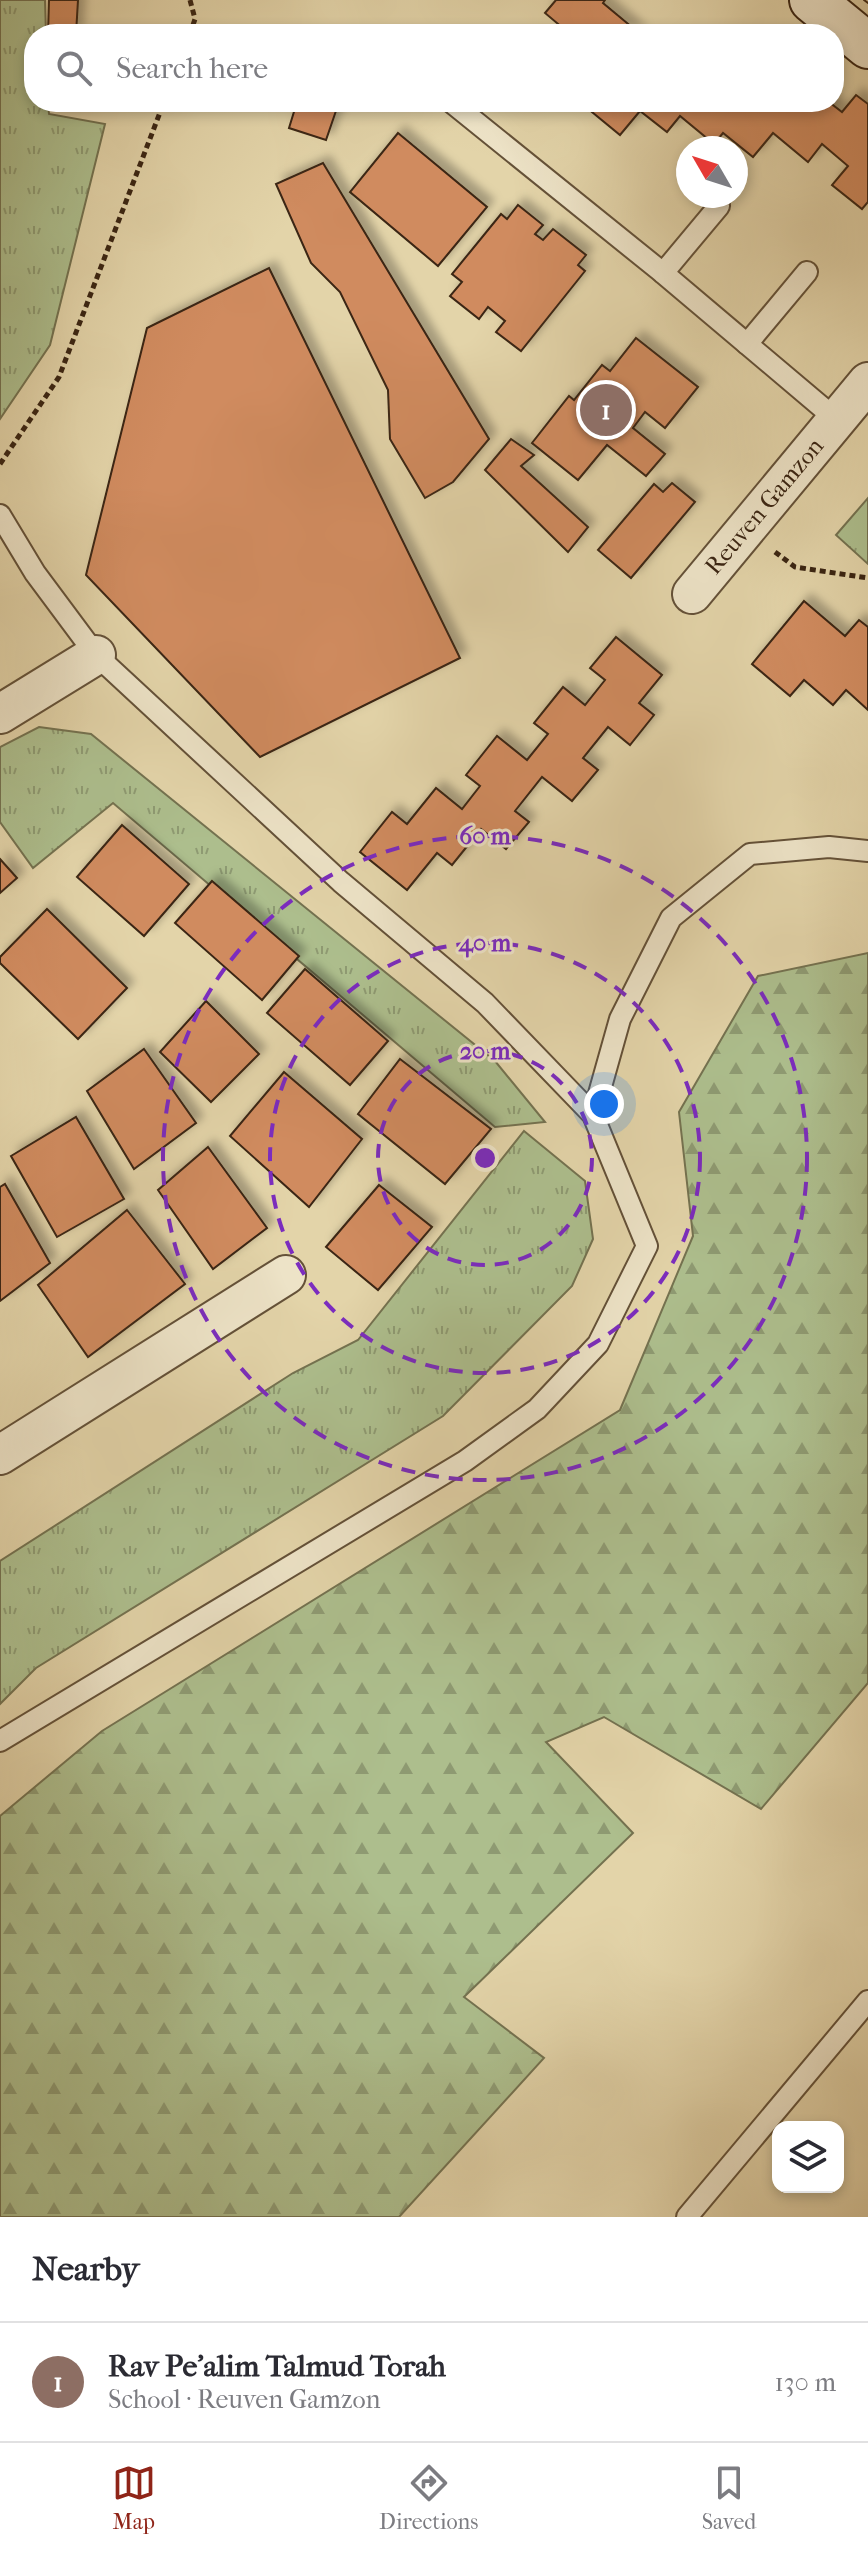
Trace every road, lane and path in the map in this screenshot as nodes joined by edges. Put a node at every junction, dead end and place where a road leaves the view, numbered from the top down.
1 (190, 0) edge
2 (812, 0) edge
3 (193, 24) edge
4 (841, 24) edge
5 (844, 26) edge
6 (868, 46) edge
7 (160, 112) edge
8 (463, 112) edge
9 (717, 208) edge
10 (807, 272) dead end
11 (663, 273) junction
12 (747, 344) junction
13 (868, 382) edge
14 (837, 420) junction
15 (0, 464) edge
16 (0, 515) edge
17 (746, 529) junction
18 (868, 578) edge
19 (692, 594) dead end
20 (96, 655) junction
21 (0, 714) edge
22 (868, 851) edge
23 (593, 1115) junction
24 (286, 1275) dead end
25 (0, 1455) edge
26 (0, 1741) edge
27 (868, 2001) edge
28 (687, 2217) edge

1 - 3 path
2 - 4 street
5 - 6 street
7 - 15 path
8 - 11 lane
9 - 11 lane
10 - 12 lane
11 - 12 lane
12 - 14 lane
13 - 14 street, Reuven Gamzon
14 - 17 street, Reuven Gamzon
16 - 20 lane
17 - 18 path
17 - 19 street, Reuven Gamzon
20 - 21 street
20 - 23 lane
22 - 23 lane
23 - 26 lane
24 - 25 street
27 - 28 lane

